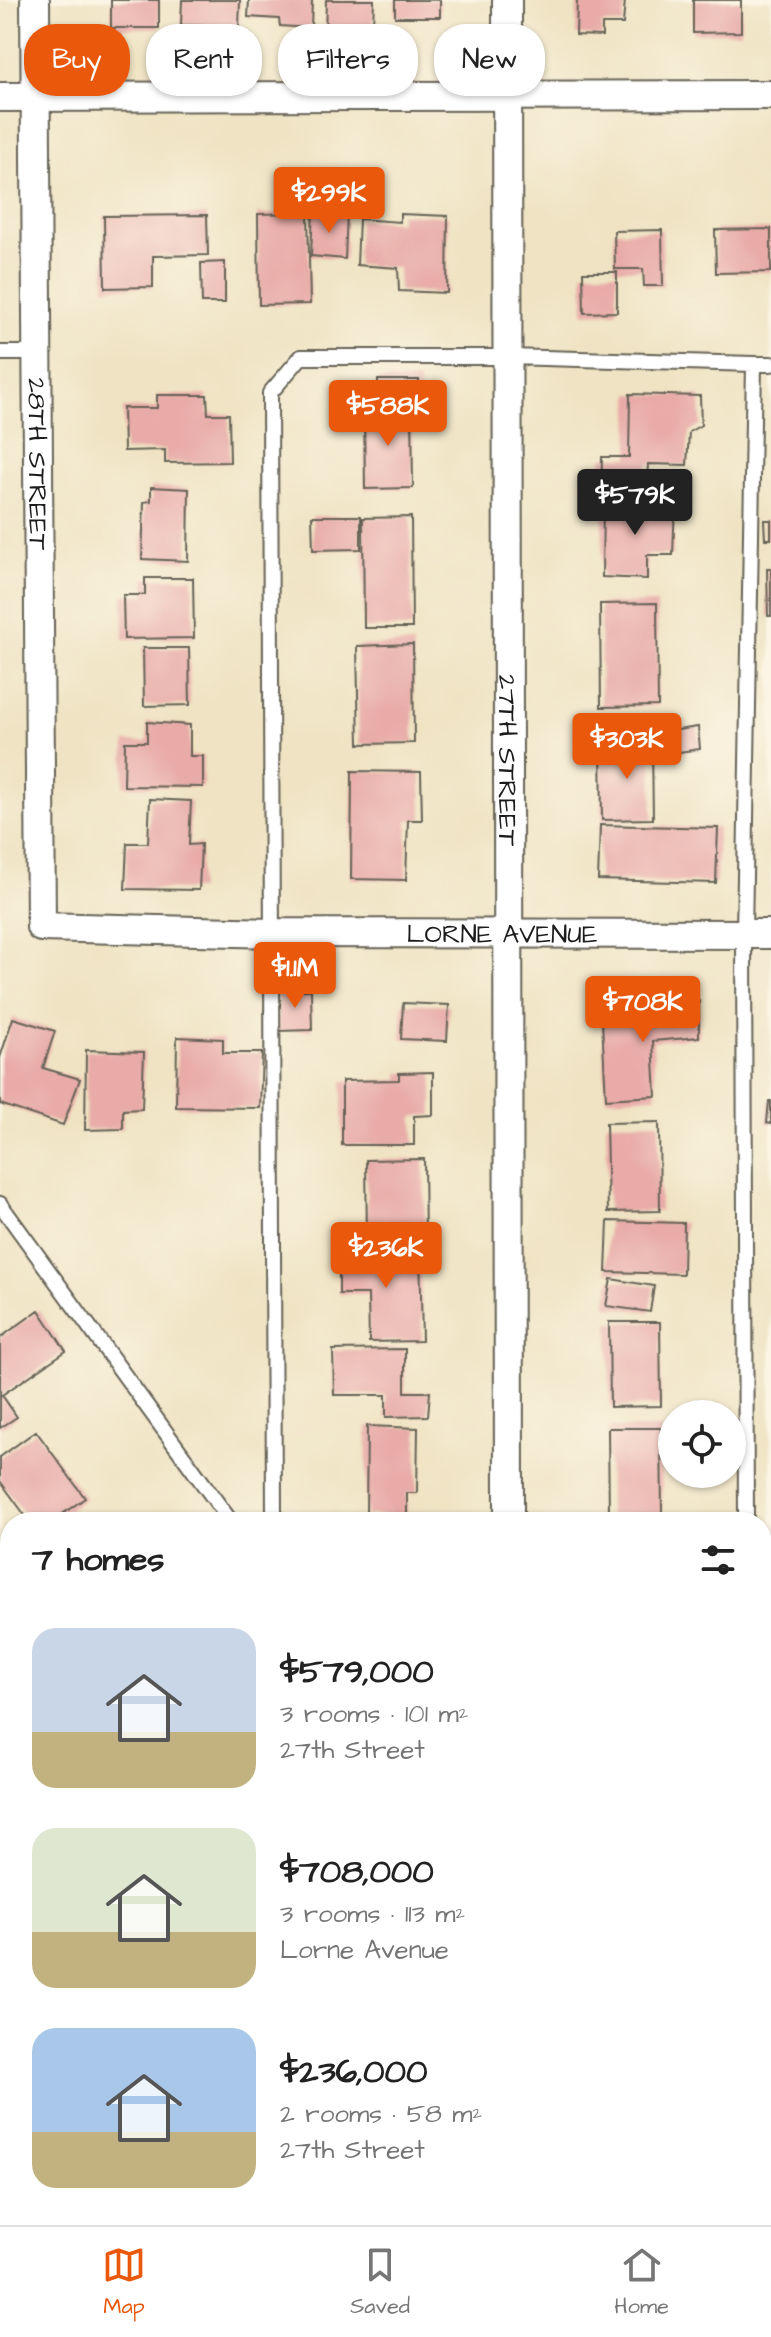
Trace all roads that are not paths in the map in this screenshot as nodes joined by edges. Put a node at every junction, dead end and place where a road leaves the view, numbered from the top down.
1 (35, 0) edge
2 (507, 0) edge
3 (507, 24) edge
4 (434, 95) edge
5 (545, 95) edge
6 (771, 95) edge
7 (507, 96) edge
8 (0, 97) edge
9 (35, 97) junction
10 (0, 353) edge
11 (37, 353) junction
12 (509, 357) junction
13 (754, 364) junction
14 (771, 364) edge
15 (41, 927) joint
16 (511, 931) junction
17 (270, 933) junction
18 (757, 934) edge
19 (0, 1204) edge
20 (224, 1512) edge
21 (274, 1512) edge
22 (509, 1512) edge
23 (746, 1512) edge

1 - 9 street, 28TH STREET
2 - 3 street, 27TH STREET
4 - 9 street
5 - 6 street
7 - 12 street, 27TH STREET
8 - 9 street
9 - 11 street, 28TH STREET
10 - 11 lane
11 - 15 street, 28TH STREET
12 - 13 lane
12 - 16 street, 27TH STREET
12 - 17 lane
13 - 14 lane
13 - 18 lane
15 - 17 street, LORNE AVENUE
16 - 17 street, LORNE AVENUE
16 - 18 street, LORNE AVENUE
16 - 22 street, 27TH STREET
17 - 21 lane
18 - 23 lane
19 - 20 lane

